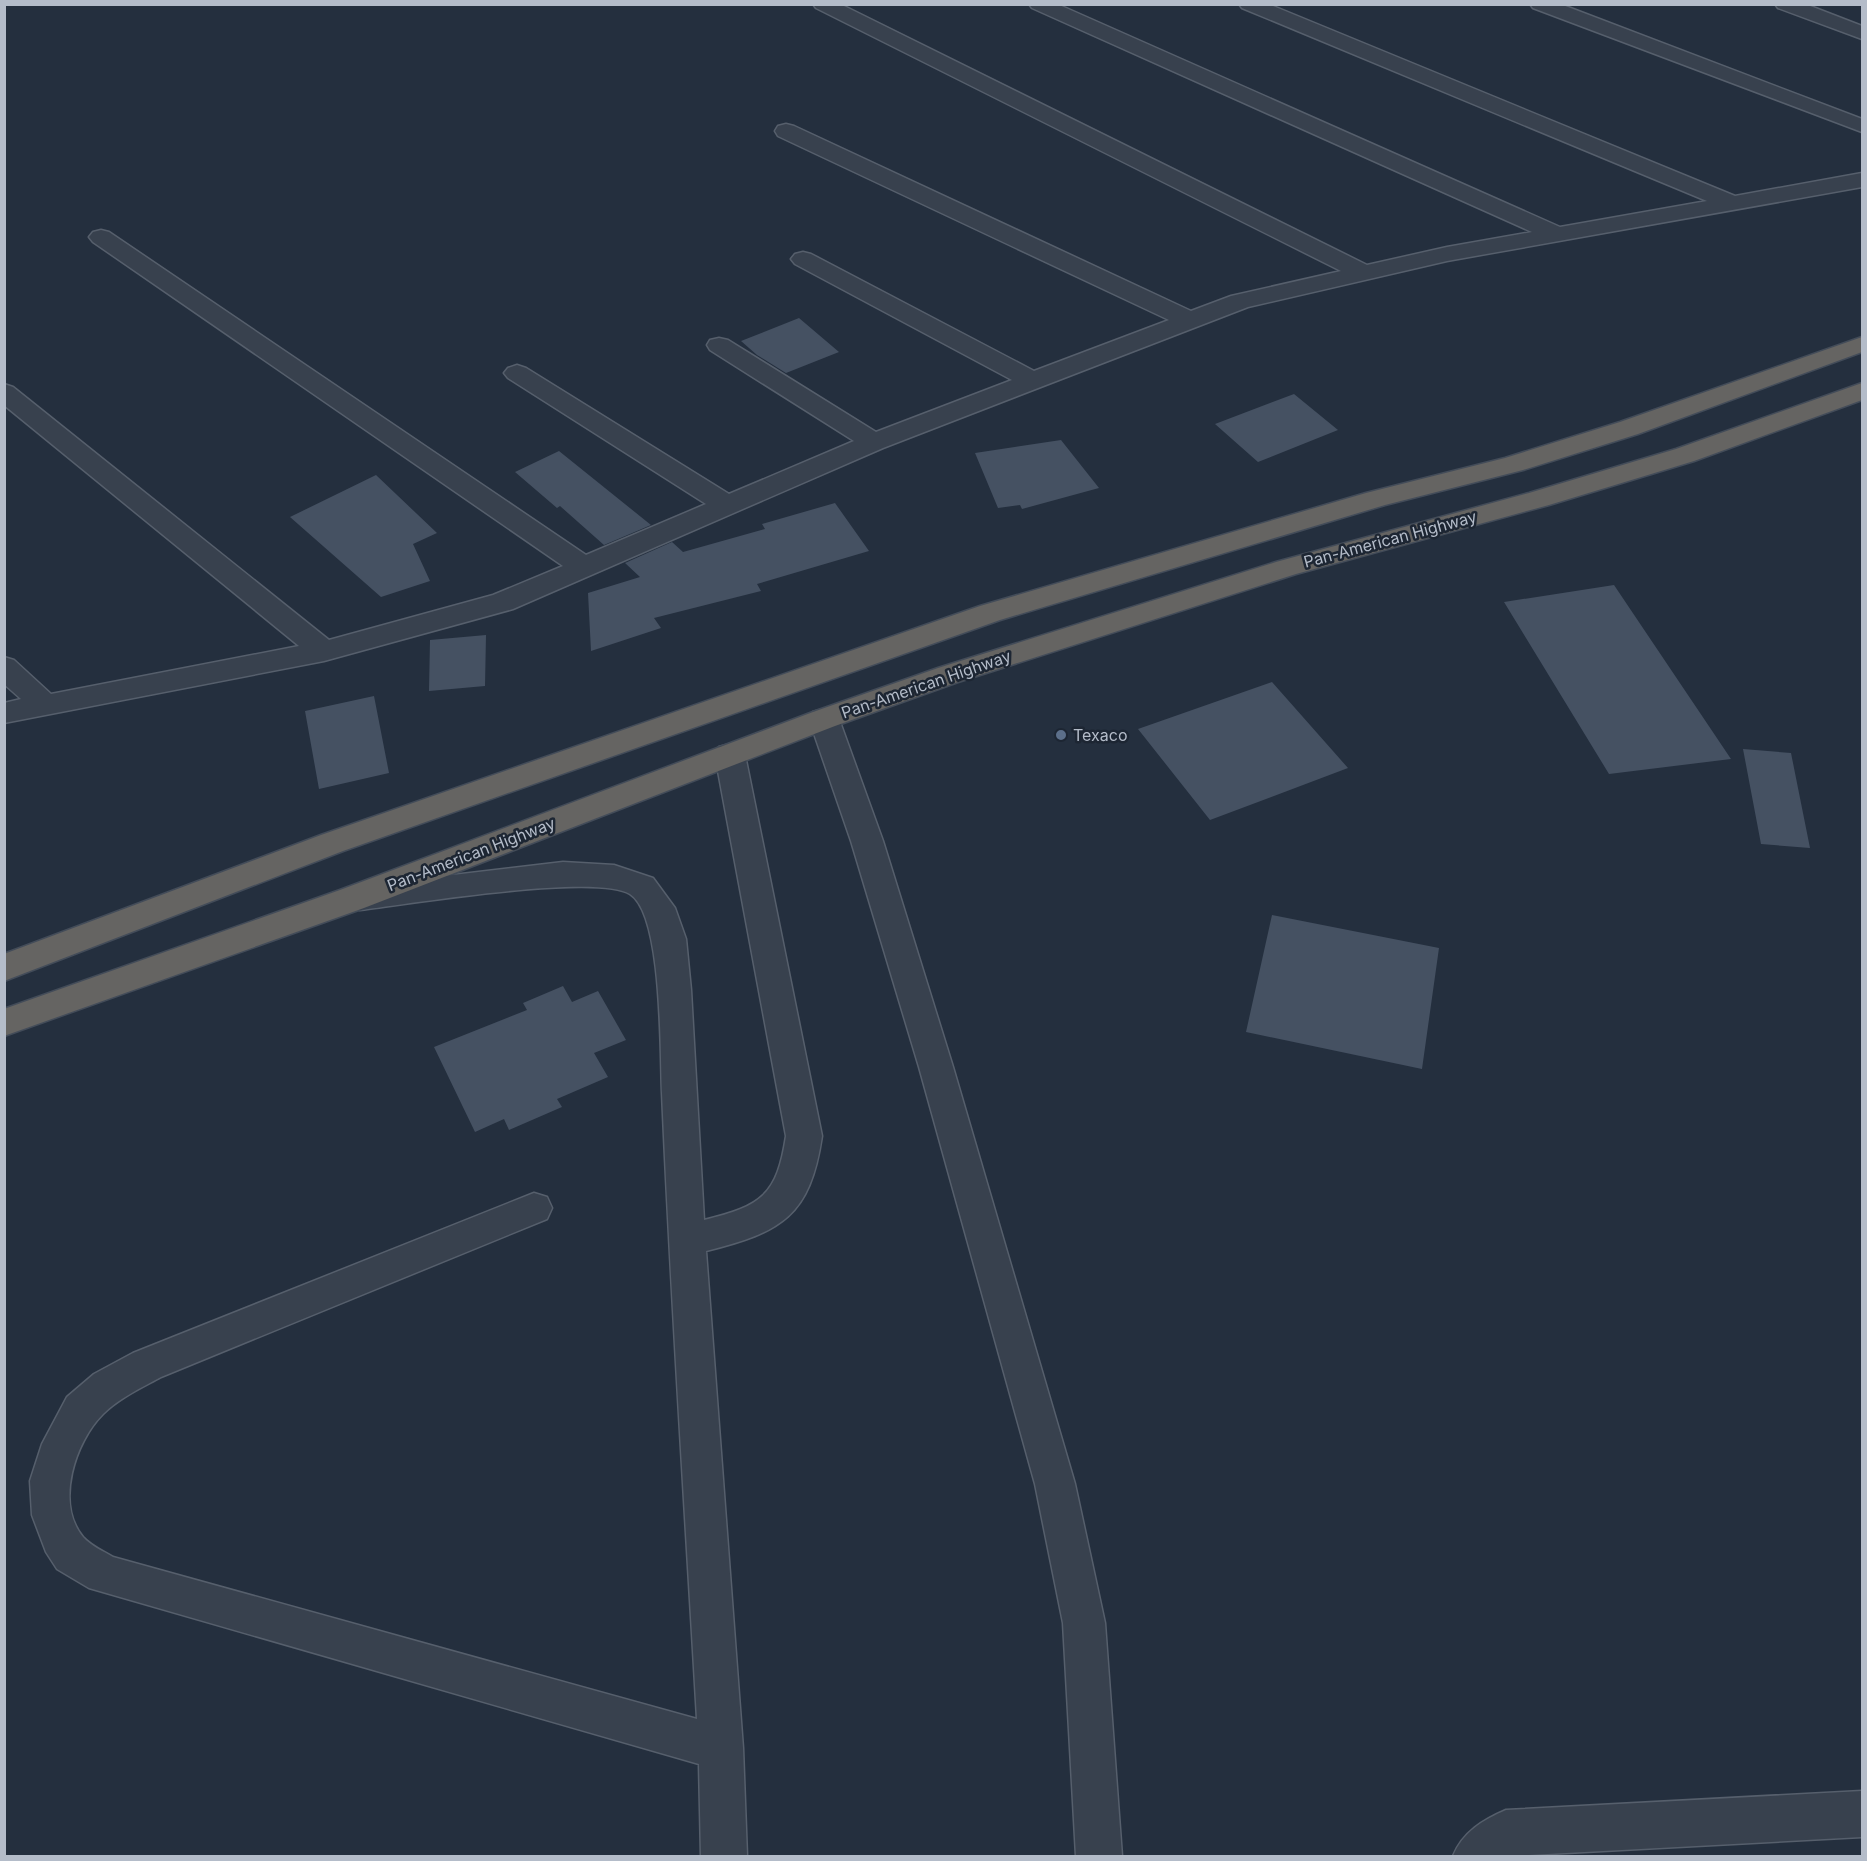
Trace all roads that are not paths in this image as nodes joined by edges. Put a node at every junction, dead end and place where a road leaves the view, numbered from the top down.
1 (823, 4) edge
2 (1039, 4) edge
3 (1249, 4) edge
4 (1540, 4) edge
5 (1785, 4) edge
6 (1863, 33) edge
7 (1863, 126) edge
8 (786, 131) dead end
9 (1863, 180) edge
10 (1733, 203) junction
11 (1556, 234) junction
12 (101, 237) dead end
13 (803, 259) dead end
14 (1364, 273) junction
15 (1187, 320) junction
16 (1863, 344) edge
17 (719, 345) dead end
18 (517, 373) dead end
19 (1033, 381) junction
20 (4, 392) edge
21 (1861, 393) edge
22 (874, 442) junction
23 (726, 505) junction
24 (584, 567) junction
25 (324, 651) junction
26 (4, 667) edge
27 (45, 705) junction
28 (4, 713) edge
29 (824, 719) junction
30 (730, 755) junction
31 (352, 899) junction
32 (4, 968) edge
33 (4, 1023) edge
34 (534, 1208) dead end
35 (687, 1240) junction
36 (721, 1748) junction
37 (1863, 1814) edge
38 (724, 1857) edge
39 (1099, 1857) edge
40 (1476, 1857) edge

1 - 14 street
2 - 11 street
3 - 10 street
4 - 7 street
5 - 6 street
8 - 15 street
9 - 10 street
10 - 11 street
11 - 14 street
12 - 24 street
13 - 19 street
14 - 15 street
15 - 19 street
16 - 32 highway
17 - 22 street
18 - 23 street
19 - 22 street
20 - 25 street
21 - 29 highway, Pan-American Highway
22 - 23 street
23 - 24 street
24 - 25 street
25 - 27 street
26 - 27 street
27 - 28 street
29 - 30 highway, Pan-American Highway
29 - 39 street
30 - 31 highway, Pan-American Highway
30 - 35 street
31 - 33 highway, Pan-American Highway
31 - 35 street
34 - 36 street
35 - 36 street
36 - 38 street
37 - 40 street

